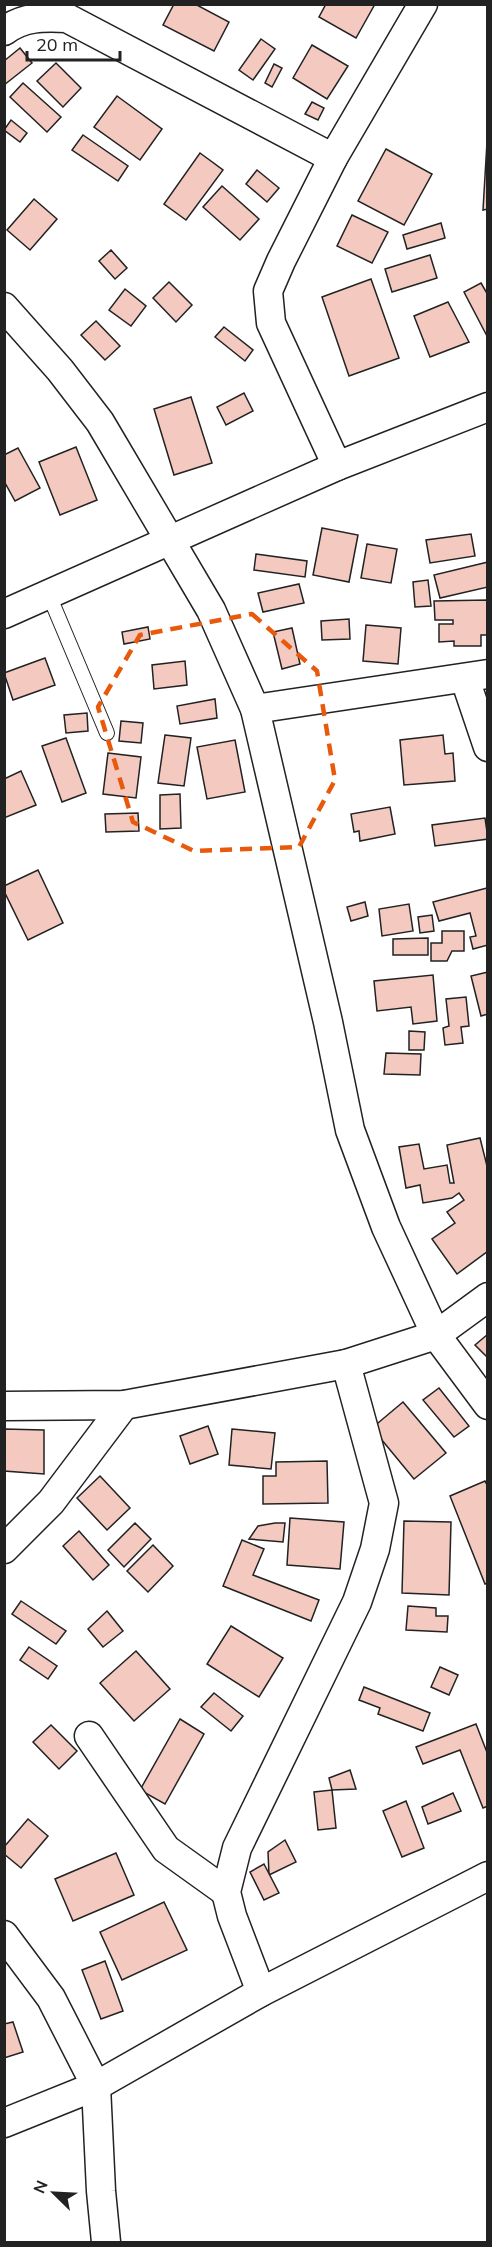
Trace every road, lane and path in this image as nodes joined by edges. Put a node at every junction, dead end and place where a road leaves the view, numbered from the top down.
1 (423, 4) edge
2 (4, 32) edge
3 (333, 158) junction
4 (4, 307) edge
5 (488, 407) edge
6 (337, 466) junction
7 (170, 542) junction
8 (50, 595) junction
9 (4, 614) edge
10 (476, 676) edge
11 (255, 709) junction
12 (107, 733) dead end
13 (488, 747) edge
14 (488, 1297) edge
15 (436, 1335) junction
16 (346, 1364) junction
17 (124, 1405) junction
18 (488, 1405) edge
19 (4, 1406) edge
20 (4, 1550) edge
21 (89, 1736) dead end
22 (488, 1876) edge
23 (226, 1892) junction
24 (4, 1935) edge
25 (261, 1992) junction
26 (96, 2086) junction
27 (4, 2123) edge
28 (106, 2242) edge

1 - 3 street
2 - 3 street
3 - 6 street
4 - 7 street
5 - 6 street
6 - 7 street
7 - 8 street
7 - 11 street
8 - 9 street
8 - 12 lane
10 - 11 street
10 - 13 street
11 - 15 street
14 - 15 street
15 - 16 street
15 - 18 street
16 - 17 street
16 - 23 street
17 - 19 street
17 - 20 street
21 - 23 street
22 - 25 street
23 - 25 street
24 - 26 street
25 - 26 street
26 - 27 street
26 - 28 street

